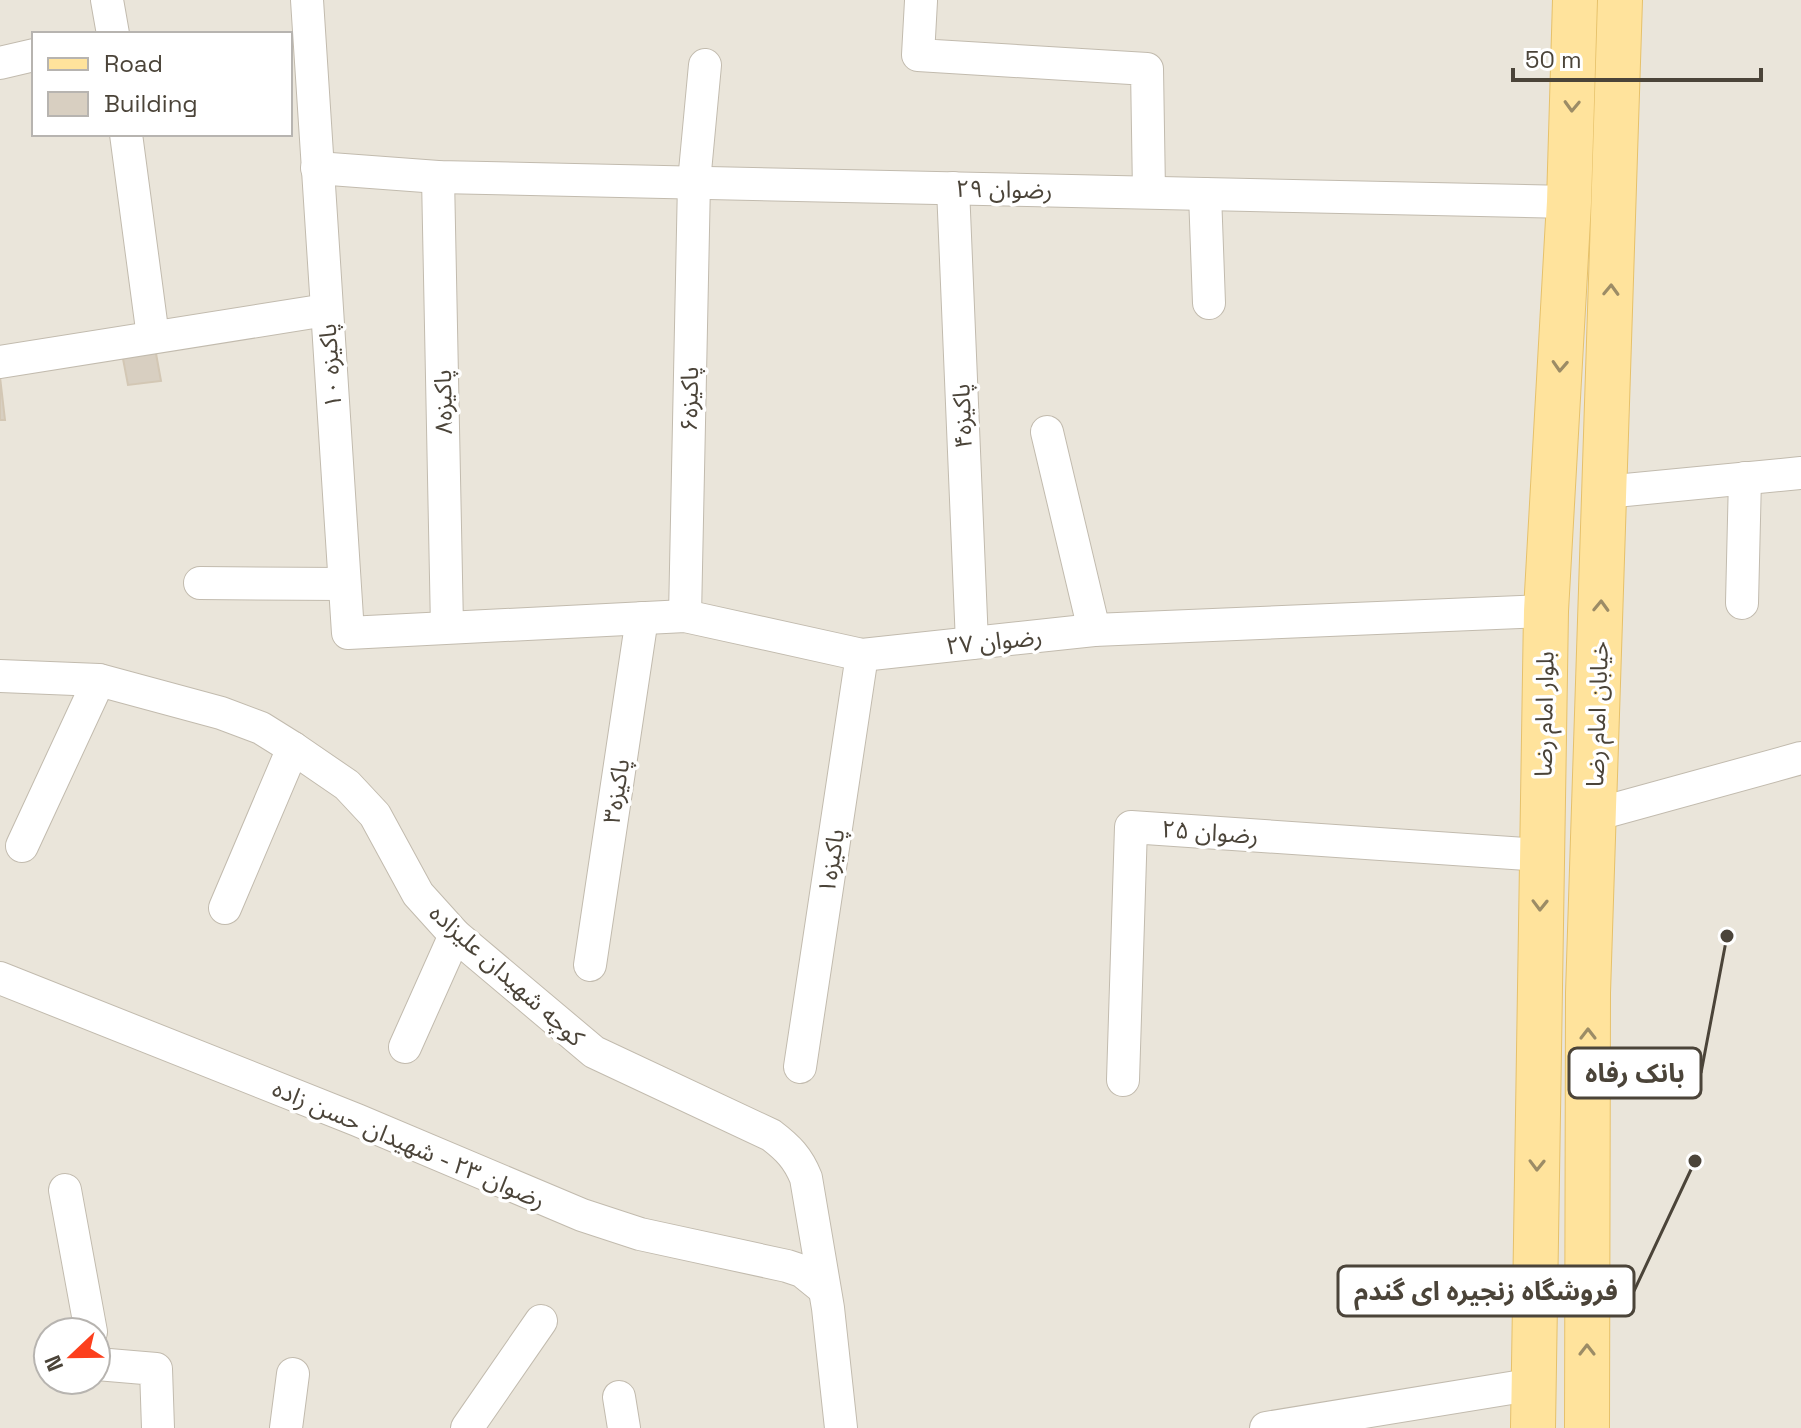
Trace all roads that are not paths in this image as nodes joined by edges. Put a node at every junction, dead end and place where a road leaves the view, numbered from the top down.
1 (107, 0) edge
2 (307, 0) edge
3 (1575, 0) edge
4 (1620, 0) edge
5 (921, 1) edge
6 (113, 32) edge
7 (32, 55) edge
8 (0, 63) edge
9 (705, 65) dead end
10 (126, 136) edge
11 (317, 168) junction
12 (438, 177) junction
13 (694, 182) junction
14 (953, 188) junction
15 (1149, 192) junction
16 (1205, 194) junction
17 (1569, 202) junction
18 (1209, 303) dead end
19 (326, 310) junction
20 (153, 337) junction
21 (0, 362) edge
22 (1047, 432) dead end
23 (1801, 473) edge
24 (1745, 478) junction
25 (1605, 492) junction
26 (200, 583) dead end
27 (343, 584) junction
28 (1742, 603) dead end
29 (1546, 611) junction
30 (685, 616) junction
31 (642, 618) junction
32 (447, 627) junction
33 (1094, 630) junction
34 (972, 643) junction
35 (862, 655) junction
36 (0, 676) edge
37 (99, 680) junction
38 (293, 748) junction
39 (1801, 758) edge
40 (1594, 815) junction
41 (22, 846) dead end
42 (1541, 855) junction
43 (225, 908) dead end
44 (455, 935) junction
45 (590, 965) dead end
46 (0, 978) edge
47 (405, 1047) dead end
48 (800, 1067) dead end
49 (1123, 1080) dead end
50 (65, 1190) dead end
51 (823, 1288) junction
52 (88, 1316) edge
53 (541, 1321) dead end
54 (112, 1365) edge
55 (293, 1374) dead end
56 (1535, 1384) junction
57 (619, 1397) dead end
58 (158, 1428) edge
59 (286, 1428) edge
60 (467, 1428) edge
61 (624, 1428) edge
62 (841, 1428) edge
63 (1266, 1428) edge
64 (1533, 1428) edge
65 (1587, 1428) edge

1 - 6 street
2 - 11 street, پاکیزه ۱۰
3 -> 17 main road, بلوار امام رضا
25 -> 4 main road, خیابان امام رضا
5 - 15 street
7 - 8 street
9 - 13 street, پاکیزه۶
10 - 20 street
11 - 12 street, رضوان ۲۹
11 - 19 street, پاکیزه ۱۰
12 - 13 street, رضوان ۲۹
12 - 32 street, پاکیزه۸
13 - 14 street, رضوان ۲۹
13 - 30 street, پاکیزه۶
14 - 15 street, رضوان ۲۹
14 - 34 street, پاکیزه۴
15 - 16 street, رضوان ۲۹
16 - 17 street, رضوان ۲۹
16 - 18 street
17 -> 29 main road, بلوار امام رضا
19 - 20 street
19 - 27 street, پاکیزه ۱۰
20 - 21 street
22 - 33 street
23 - 24 street
24 - 25 street
24 - 28 street
40 -> 25 main road, خیابان امام رضا
26 - 27 street
27 - 32 street, پاکیزه ۱۰
29 - 33 street, رضوان ۲۷
29 - 42 main road, بلوار امام رضا
30 - 31 street, رضوان ۲۷
30 - 35 street, رضوان ۲۷
31 - 32 street, رضوان ۲۷
31 - 45 street, پاکیزه۳
33 - 34 street, رضوان ۲۷
34 - 35 street, رضوان ۲۷
35 - 48 street, پاکیزه۱
36 - 37 street, کوچه شهیدان علیزاده
37 - 38 street, کوچه شهیدان علیزاده
37 - 41 street
38 - 43 street
38 - 44 street, کوچه شهیدان علیزاده
39 - 40 street
65 -> 40 main road, خیابان امام رضا
42 - 49 street, رضوان ۲۵
42 -> 56 main road, بلوار امام رضا
44 - 47 street
44 - 51 street, کوچه شهیدان علیزاده
46 - 51 street, رضوان ۲۳ - شهیدان حسن زاده
50 - 52 street
51 - 62 street, کوچه شهیدان علیزاده
53 - 60 street
54 - 58 street
55 - 59 street
56 - 63 street
56 - 64 main road, بلوار امام رضا
57 - 61 street

